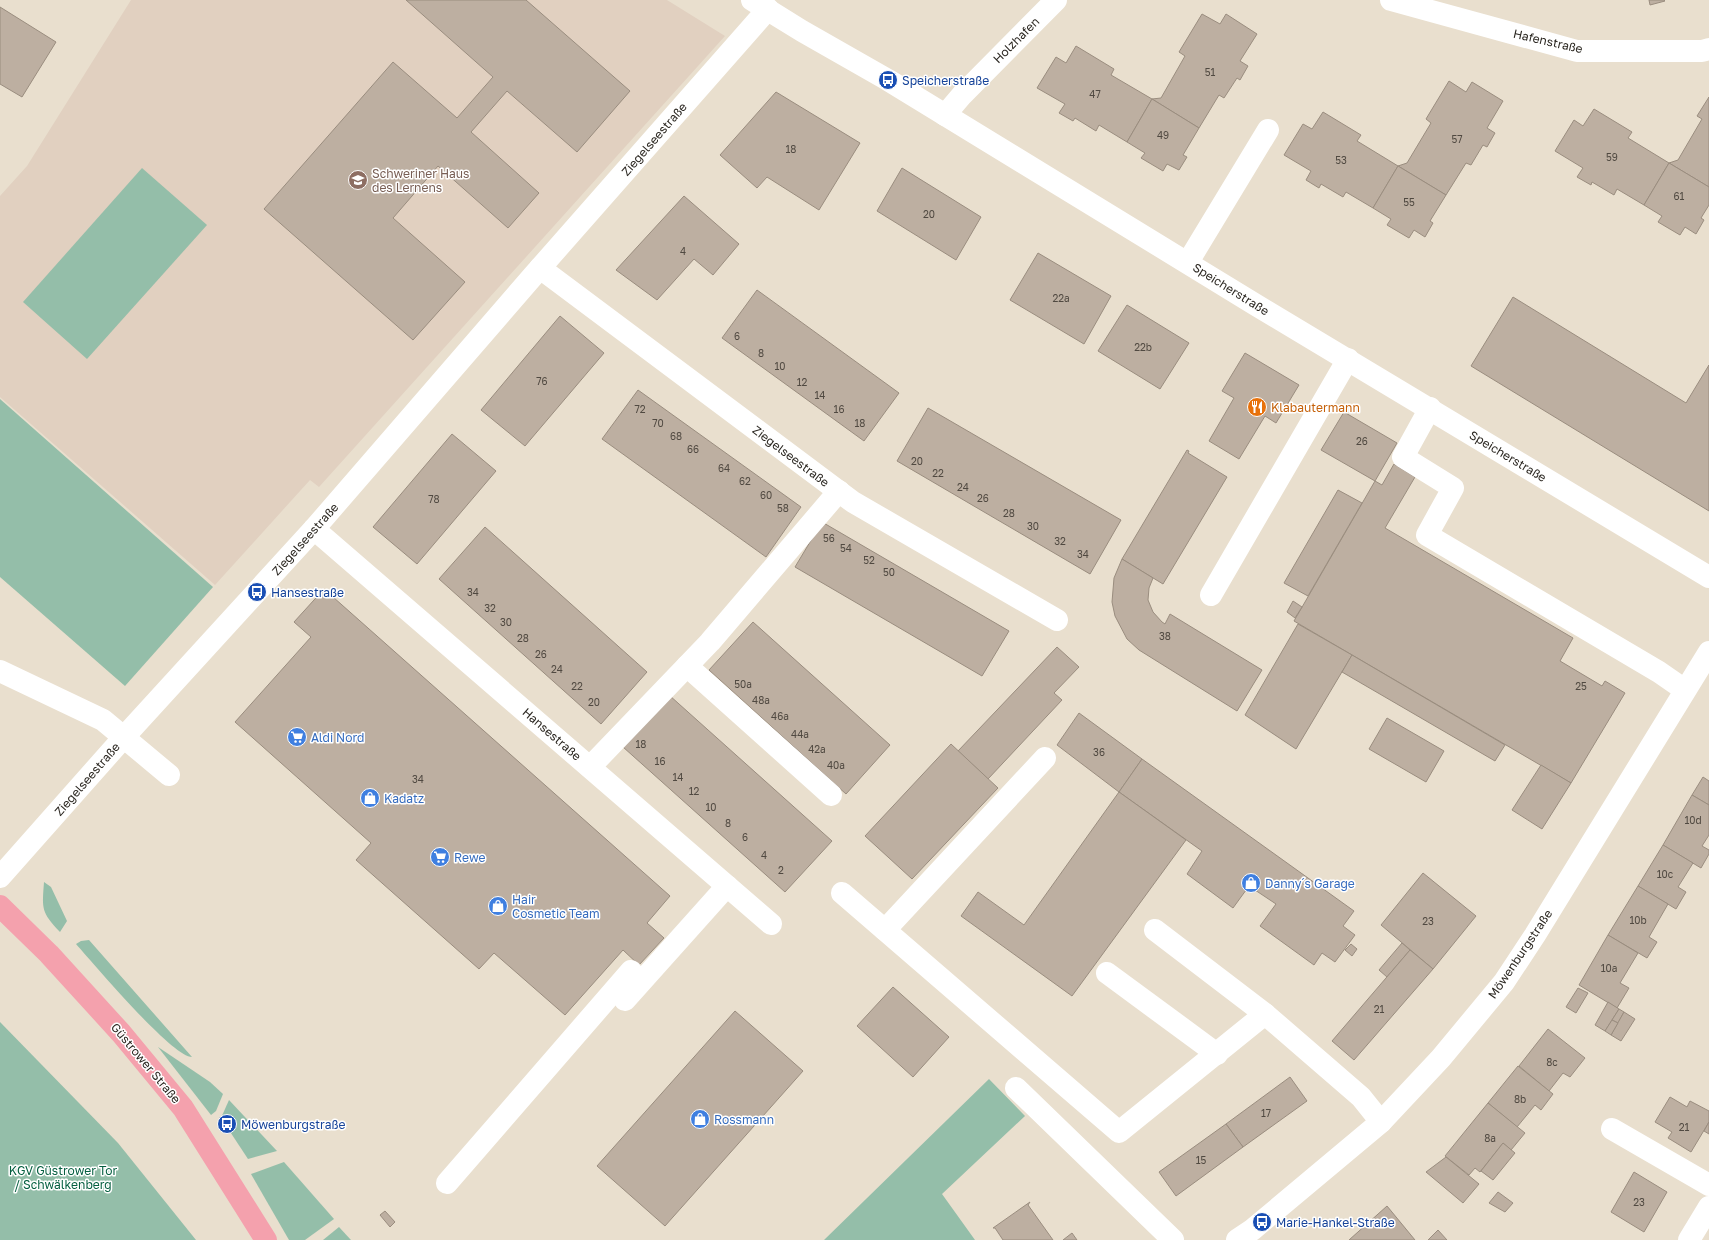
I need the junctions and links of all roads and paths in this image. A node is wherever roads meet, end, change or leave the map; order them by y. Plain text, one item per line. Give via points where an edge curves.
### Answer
1 (1056, 0) edge
2 (1391, 0) edge
3 (760, 5) edge
4 (1709, 49) edge
5 (945, 115) junction
6 (1268, 130) dead end
7 (1188, 262) junction
8 (540, 268) junction
9 (1348, 359) junction
10 (1430, 408) junction
11 (839, 491) junction
12 (314, 529) junction
13 (1709, 577) edge
14 (1211, 595) dead end
15 (1057, 620) dead end
16 (1709, 652) edge
17 (687, 666) junction
18 (0, 671) edge
19 (1685, 690) junction
20 (124, 737) junction
21 (1045, 758) dead end
22 (590, 767) junction
23 (169, 775) dead end
24 (831, 795) dead end
25 (0, 877) edge
26 (727, 886) junction
27 (842, 893) dead end
28 (0, 906) edge
29 (772, 924) dead end
30 (885, 930) junction
31 (1155, 930) dead end
32 (631, 971) dead end
33 (1106, 973) dead end
34 (1265, 1014) junction
35 (1217, 1054) junction
36 (549, 1066) junction
37 (1016, 1088) dead end
38 (1381, 1122) junction
39 (1612, 1129) dead end
40 (446, 1183) dead end
41 (1709, 1185) edge
42 (1709, 1207) edge
43 (266, 1240) edge
44 (1173, 1240) edge
45 (1237, 1240) edge
46 (1689, 1240) edge

1 - 5 street, Holzhafen
2 - 4 street, Hafenstraße via 1577,50
3 - 5 street, Speicherstraße
3 - 8 street, Ziegelseestraße
5 - 7 street, Speicherstraße
6 - 7 street
7 - 9 street, Speicherstraße
8 - 11 street, Ziegelseestraße
8 - 12 street, Ziegelseestraße
9 - 10 street, Speicherstraße
9 - 14 street
10 - 13 street, Speicherstraße
10 - 19 street via 1403,457 1453,488 1427,534
11 - 15 street, Ziegelseestraße via 853,502
11 - 17 street
12 - 20 street, Ziegelseestraße
12 - 22 street, Hansestraße
16 - 19 street, Möwenburgstraße
17 - 22 street
17 - 24 street
18 - 20 street via 103,720
19 - 38 street, Möwenburgstraße via 1504,982 1442,1058
20 - 23 street
20 - 25 street, Ziegelseestraße
21 - 30 street
22 - 26 street, Hansestraße
26 - 29 street, Hansestraße
26 - 36 street via 558,1074
27 - 30 street
28 - 43 main road, Güstrower Straße via 49,954 121,1033 183,1108
30 - 35 street via 1120,1132
31 - 34 street
32 - 36 street
33 - 35 street
34 - 35 street
34 - 38 street via 1361,1097
36 - 40 street
37 - 44 street
38 - 45 street, Möwenburgstraße
39 - 41 street
42 - 46 street

